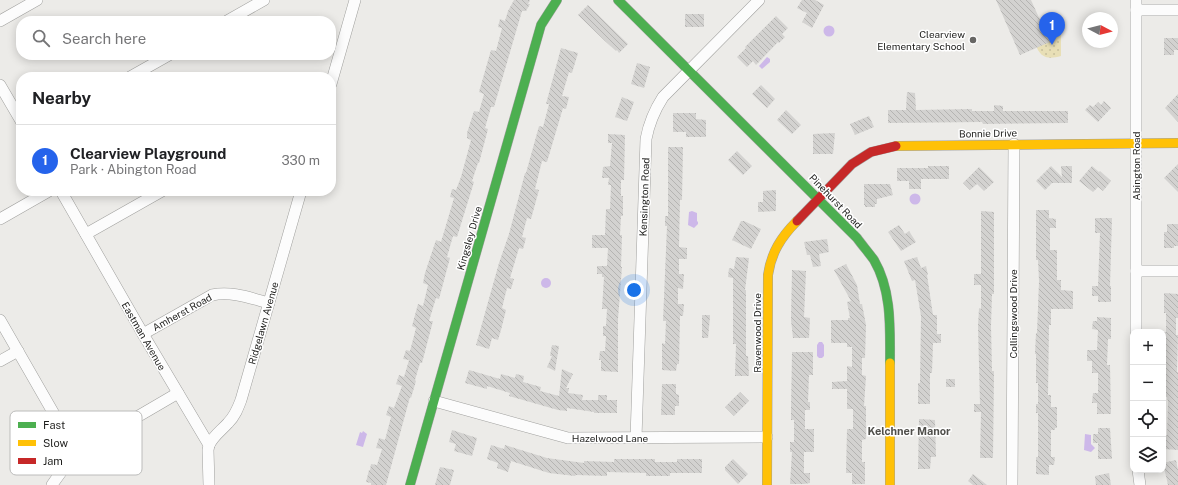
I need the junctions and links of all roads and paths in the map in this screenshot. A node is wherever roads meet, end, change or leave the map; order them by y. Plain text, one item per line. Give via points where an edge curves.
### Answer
1 (37, 0) edge
2 (264, 0) edge
3 (355, 0) edge
4 (557, 0) edge
5 (618, 0) edge
6 (759, 0) edge
7 (1136, 5) edge
8 (1178, 10) edge
9 (236, 16) edge
10 (0, 21) edge
11 (159, 60) edge
12 (690, 70) junction
13 (139, 72) edge
14 (334, 72) edge
15 (0, 85) edge
16 (16, 112) edge
17 (1136, 143) junction
18 (1178, 143) edge
19 (1014, 144) junction
20 (40, 196) edge
21 (64, 196) edge
22 (153, 196) edge
23 (299, 196) edge
24 (819, 199) junction
25 (0, 219) edge
26 (86, 234) junction
27 (1136, 271) junction
28 (1178, 271) edge
29 (268, 303) junction
30 (0, 320) edge
31 (1136, 329) edge
32 (143, 334) junction
33 (18, 351) junction
34 (0, 361) edge
35 (178, 393) junction
36 (434, 400) junction
37 (52, 411) edge
38 (142, 413) edge
39 (767, 437) junction
40 (636, 438) junction
41 (209, 445) junction
42 (1138, 473) edge
43 (59, 475) edge
44 (52, 485) edge
45 (209, 485) edge
46 (410, 485) edge
47 (767, 485) edge
48 (890, 485) edge
49 (1012, 485) edge
50 (1140, 485) edge

1 - 10 street
2 - 9 street
3 - 14 street
4 - 36 street, Kingsley Drive via 541,25
5 - 12 street, Pinehurst Road
6 - 12 street, Kensington Road
7 - 8 street
7 - 17 street, Abington Road
11 - 13 street
12 - 24 street, Pinehurst Road
12 - 40 street, Kensington Road via 663,97 654,111 646,138
15 - 16 street
17 - 18 street, Bonnie Drive
17 - 19 street, Bonnie Drive
17 - 27 street, Abington Road
19 - 24 street, Bonnie Drive via 900,146 881,149 852,164
19 - 49 street, Collingswood Drive
20 - 25 street
21 - 26 street, Eastman Avenue
22 - 26 street
23 - 29 street, Ridgelawn Avenue
24 - 39 street, Ravenwood Drive via 784,234 770,262
24 - 48 street, Pinehurst Road via 868,252 879,271 886,292 891,324
26 - 32 street, Eastman Avenue
27 - 28 street
27 - 31 street, Abington Road
29 - 32 street, Amherst Road via 232,293 212,295
29 - 41 street, Ridgelawn Avenue via 238,408
30 - 33 street
32 - 35 street, Eastman Avenue
33 - 34 street
33 - 37 street
35 - 38 street
35 - 41 street, Eastman Avenue
36 - 40 street, Hazelwood Lane via 558,436 587,439
36 - 46 street, Kingsley Drive
39 - 40 street, Hazelwood Lane
39 - 47 street, Ravenwood Drive
41 - 45 street
42 - 50 street
43 - 44 street

